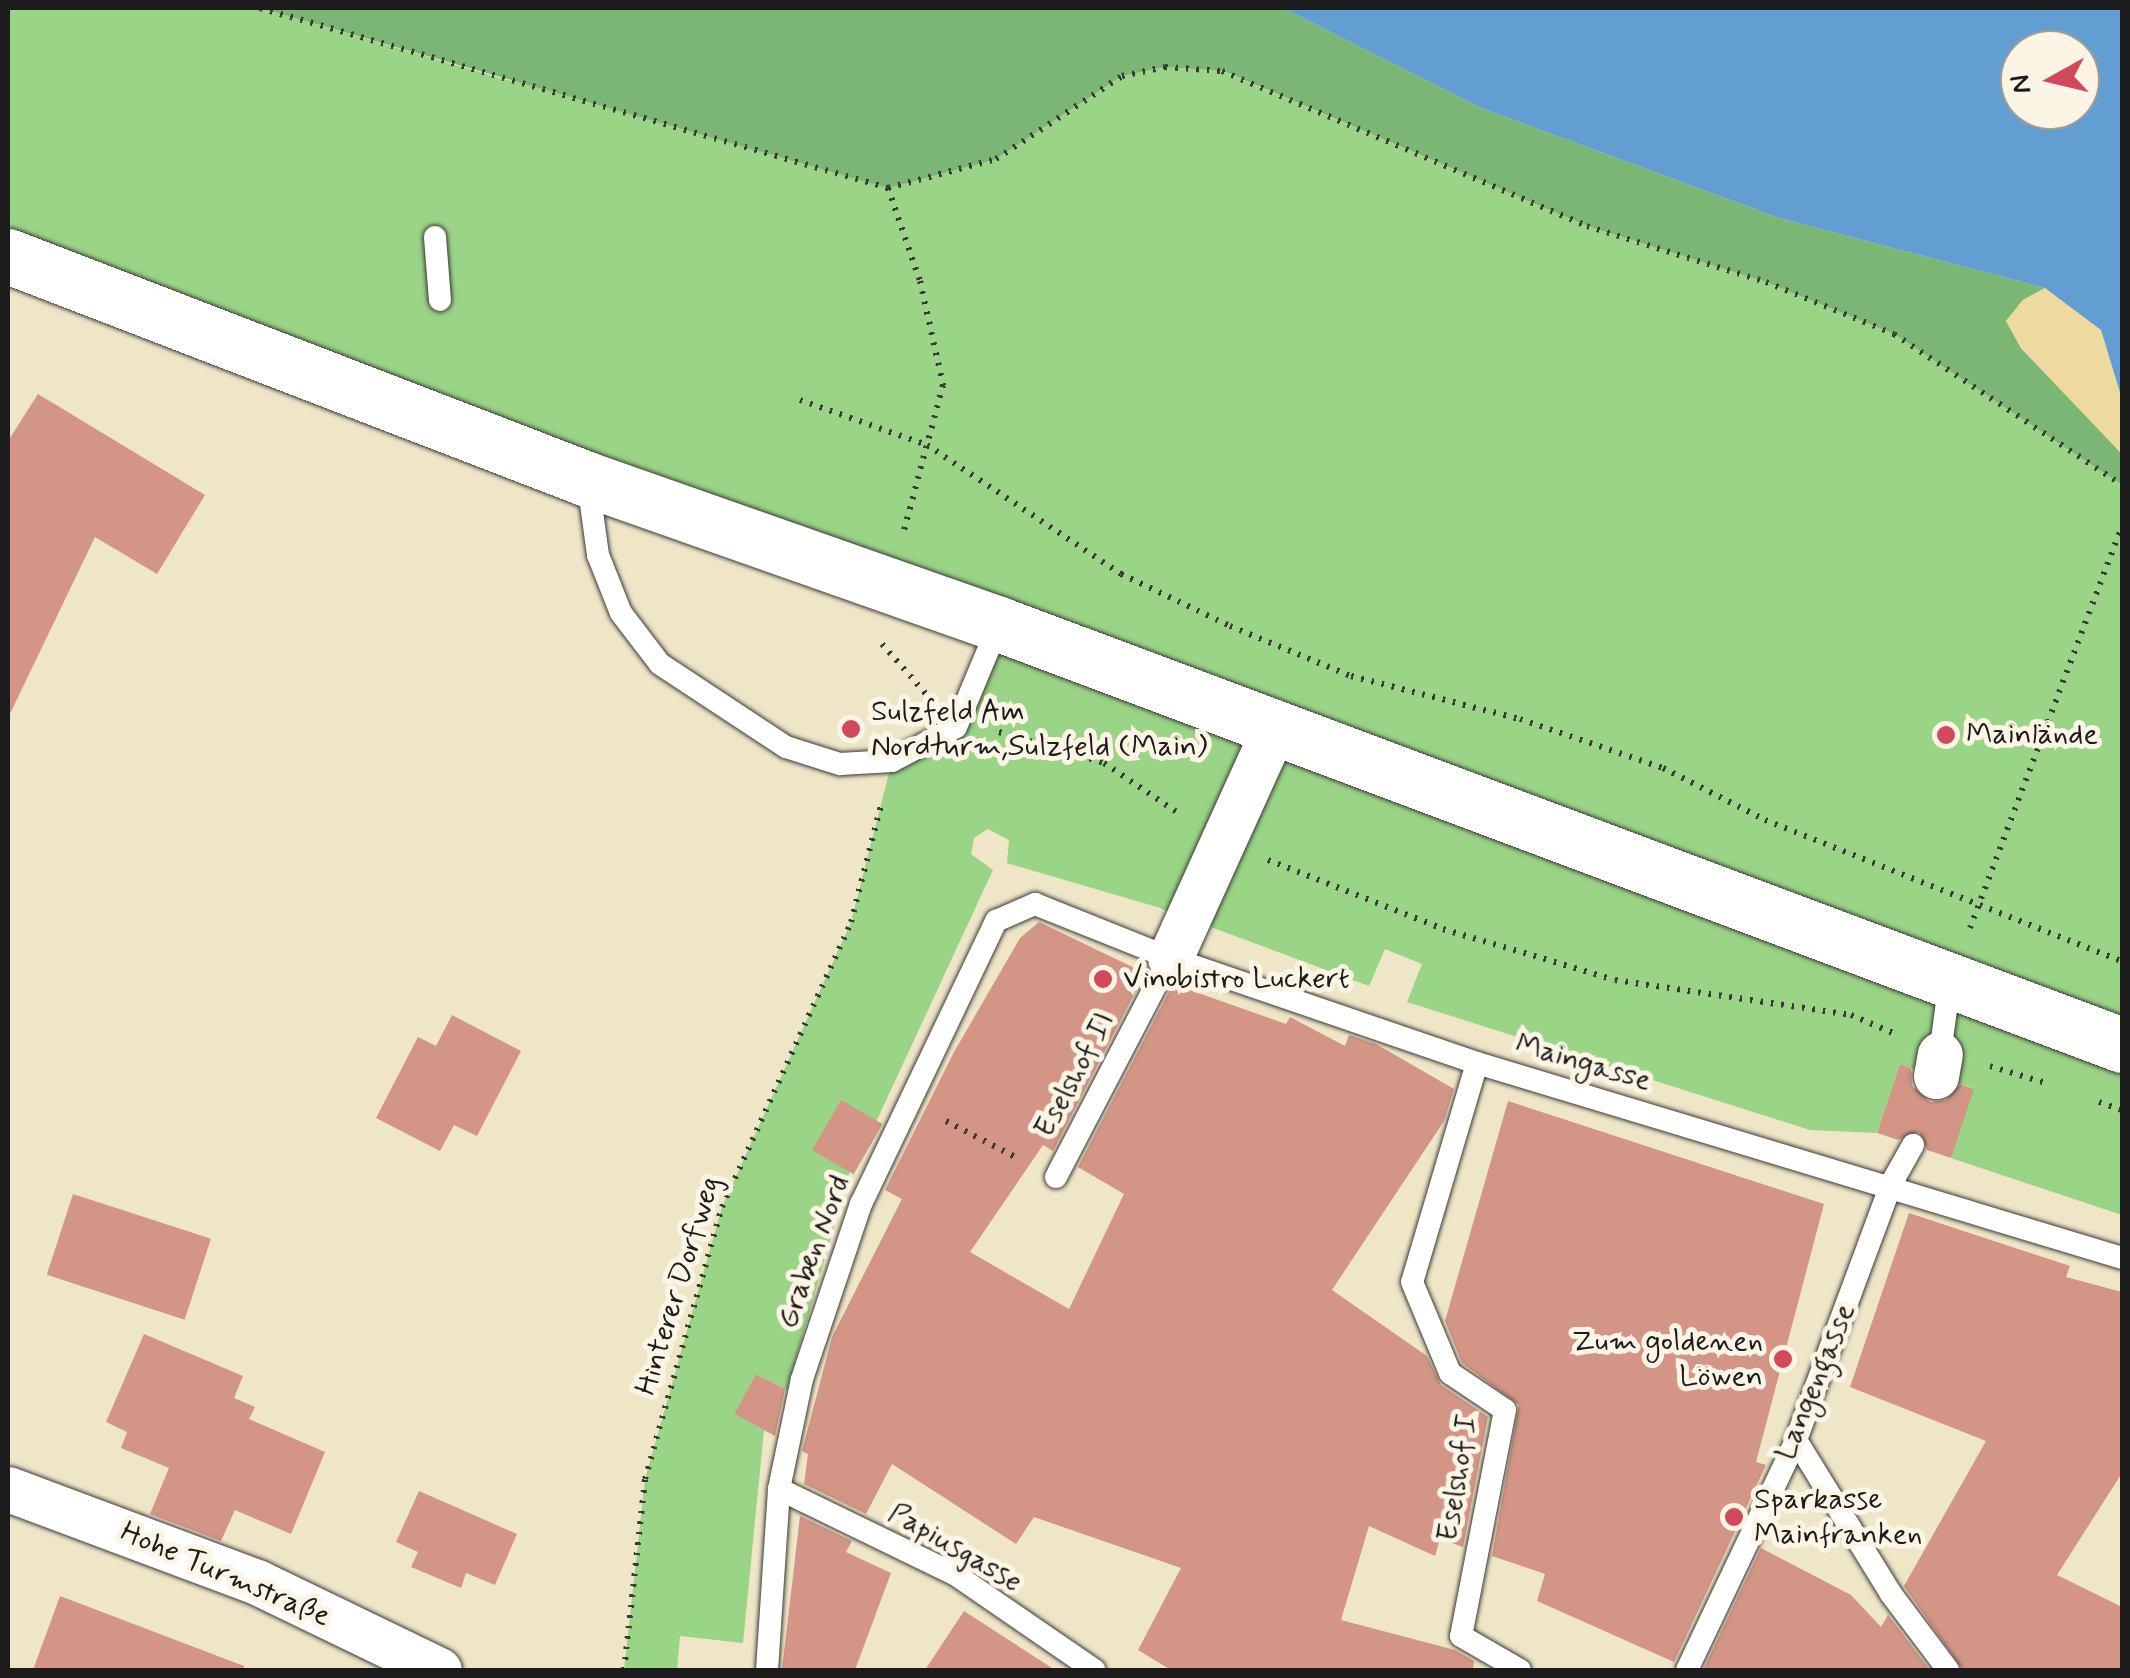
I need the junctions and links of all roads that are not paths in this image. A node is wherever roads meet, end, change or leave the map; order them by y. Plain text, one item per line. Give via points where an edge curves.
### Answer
1 (435, 237) dead end
2 (8, 256) edge
3 (440, 300) dead end
4 (587, 479) junction
5 (999, 624) junction
6 (1275, 727) junction
7 (1035, 904) joint
8 (1170, 958) junction
9 (1950, 980) junction
10 (2122, 1045) edge
11 (1477, 1063) junction
12 (1938, 1065) road end
13 (1913, 1146) dead end
14 (1056, 1178) road end
15 (1890, 1184) junction
16 (2122, 1258) edge
17 (1796, 1440) junction
18 (8, 1488) edge
19 (780, 1489) junction
20 (439, 1670) edge
21 (767, 1670) edge
22 (1094, 1670) edge
23 (1520, 1670) edge
24 (1688, 1670) edge
25 (1948, 1670) edge

1 - 3 lane
2 - 4 main road
4 - 5 main road via 879,608
4 - 5 lane via 598,555 620,613 660,664 786,748 840,764 892,762 956,727
5 - 6 main road
6 - 8 street
6 - 9 main road
7 - 8 lane, Maingasse
7 - 19 lane, Graben Nord via 996,920 861,1204 802,1380
8 - 11 lane, Maingasse
8 - 14 lane, Eselshof II
9 - 10 main road
9 - 12 lane
11 - 15 lane, Maingasse
11 - 23 lane, Eselshof I via 1412,1282 1450,1373 1504,1410 1461,1636
13 - 15 lane, Langengasse
15 - 16 lane, Maingasse
15 - 17 lane, Langengasse
17 - 24 lane, Langengasse
17 - 25 lane via 1891,1594
18 - 20 street, Hohe Turmstraße via 257,1582
19 - 21 lane, Graben Nord
19 - 22 lane, Papiusgasse via 956,1575

